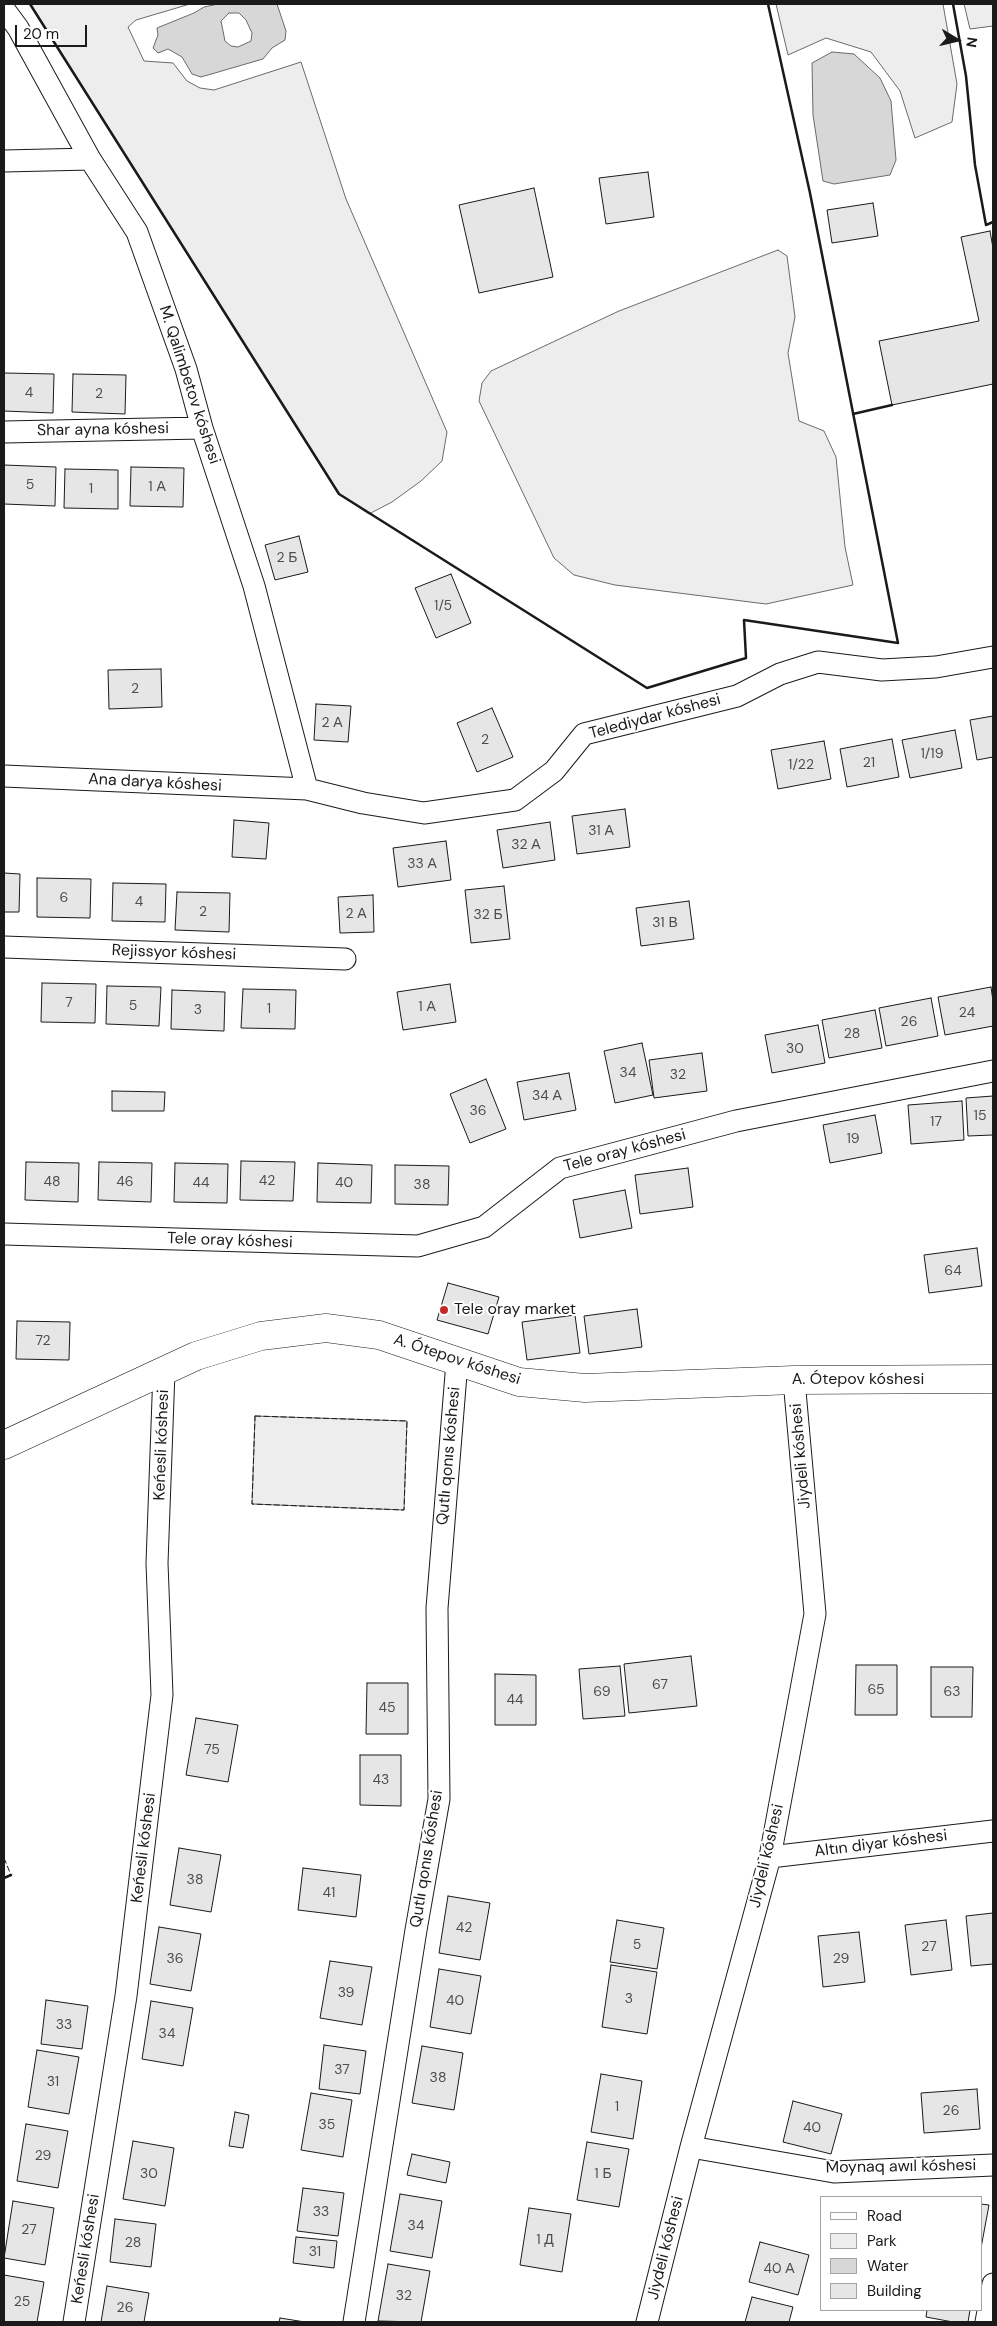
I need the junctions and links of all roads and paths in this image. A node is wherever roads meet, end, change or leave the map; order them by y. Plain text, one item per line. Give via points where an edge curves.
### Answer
1 (4, 10) edge
2 (90, 159) junction
3 (4, 160) edge
4 (202, 428) junction
5 (4, 432) edge
6 (993, 657) edge
7 (4, 776) edge
8 (307, 790) junction
9 (4, 947) edge
10 (345, 959) dead end
11 (993, 1071) edge
12 (4, 1234) edge
13 (457, 1362) junction
14 (164, 1371) junction
15 (993, 1379) edge
16 (794, 1380) junction
17 (4, 1445) edge
18 (993, 1831) edge
19 (770, 1857) junction
20 (692, 2147) junction
21 (993, 2165) edge
22 (993, 2284) edge
23 (74, 2322) edge
24 (354, 2322) edge
25 (647, 2322) edge
26 (986, 2322) edge

1 - 2 street, M. Qalimbetov kóshesi via 18,28
2 - 3 street
2 - 4 street, M. Qalimbetov kóshesi via 137,232 186,369
4 - 5 street, Shar ayna kóshesi
4 - 8 street, M. Qalimbetov kóshesi via 254,586
6 - 8 street, Telediydar kóshesi via 936,667 882,670 818,662 780,674 737,696 584,734 554,771 515,800 424,812
7 - 8 street, Ana darya kóshesi
9 - 10 street, Rejissyor kóshesi
11 - 12 street, Tele oray kóshesi via 736,1121 560,1168 484,1227 418,1246
13 - 14 street, A. Ótepov kóshesi via 380,1335 326,1328 260,1336 196,1356
13 - 16 street, A. Ótepov kóshesi via 519,1382 585,1388
13 - 24 street, Qutlı qonıs kóshesi via 437,1608 439,1798
14 - 17 street, A. Ótepov kóshesi
14 - 23 street, Keńesli kóshesi via 157,1563 162,1695 126,1996
15 - 16 street, A. Ótepov kóshesi
16 - 19 street, Jiydeli kóshesi via 815,1614
18 - 19 street, Altın diyar kóshesi
19 - 20 street, Jiydeli kóshesi
20 - 21 street, Moynaq awıl kóshesi via 834,2172
20 - 25 street, Jiydeli kóshesi
22 - 26 street

